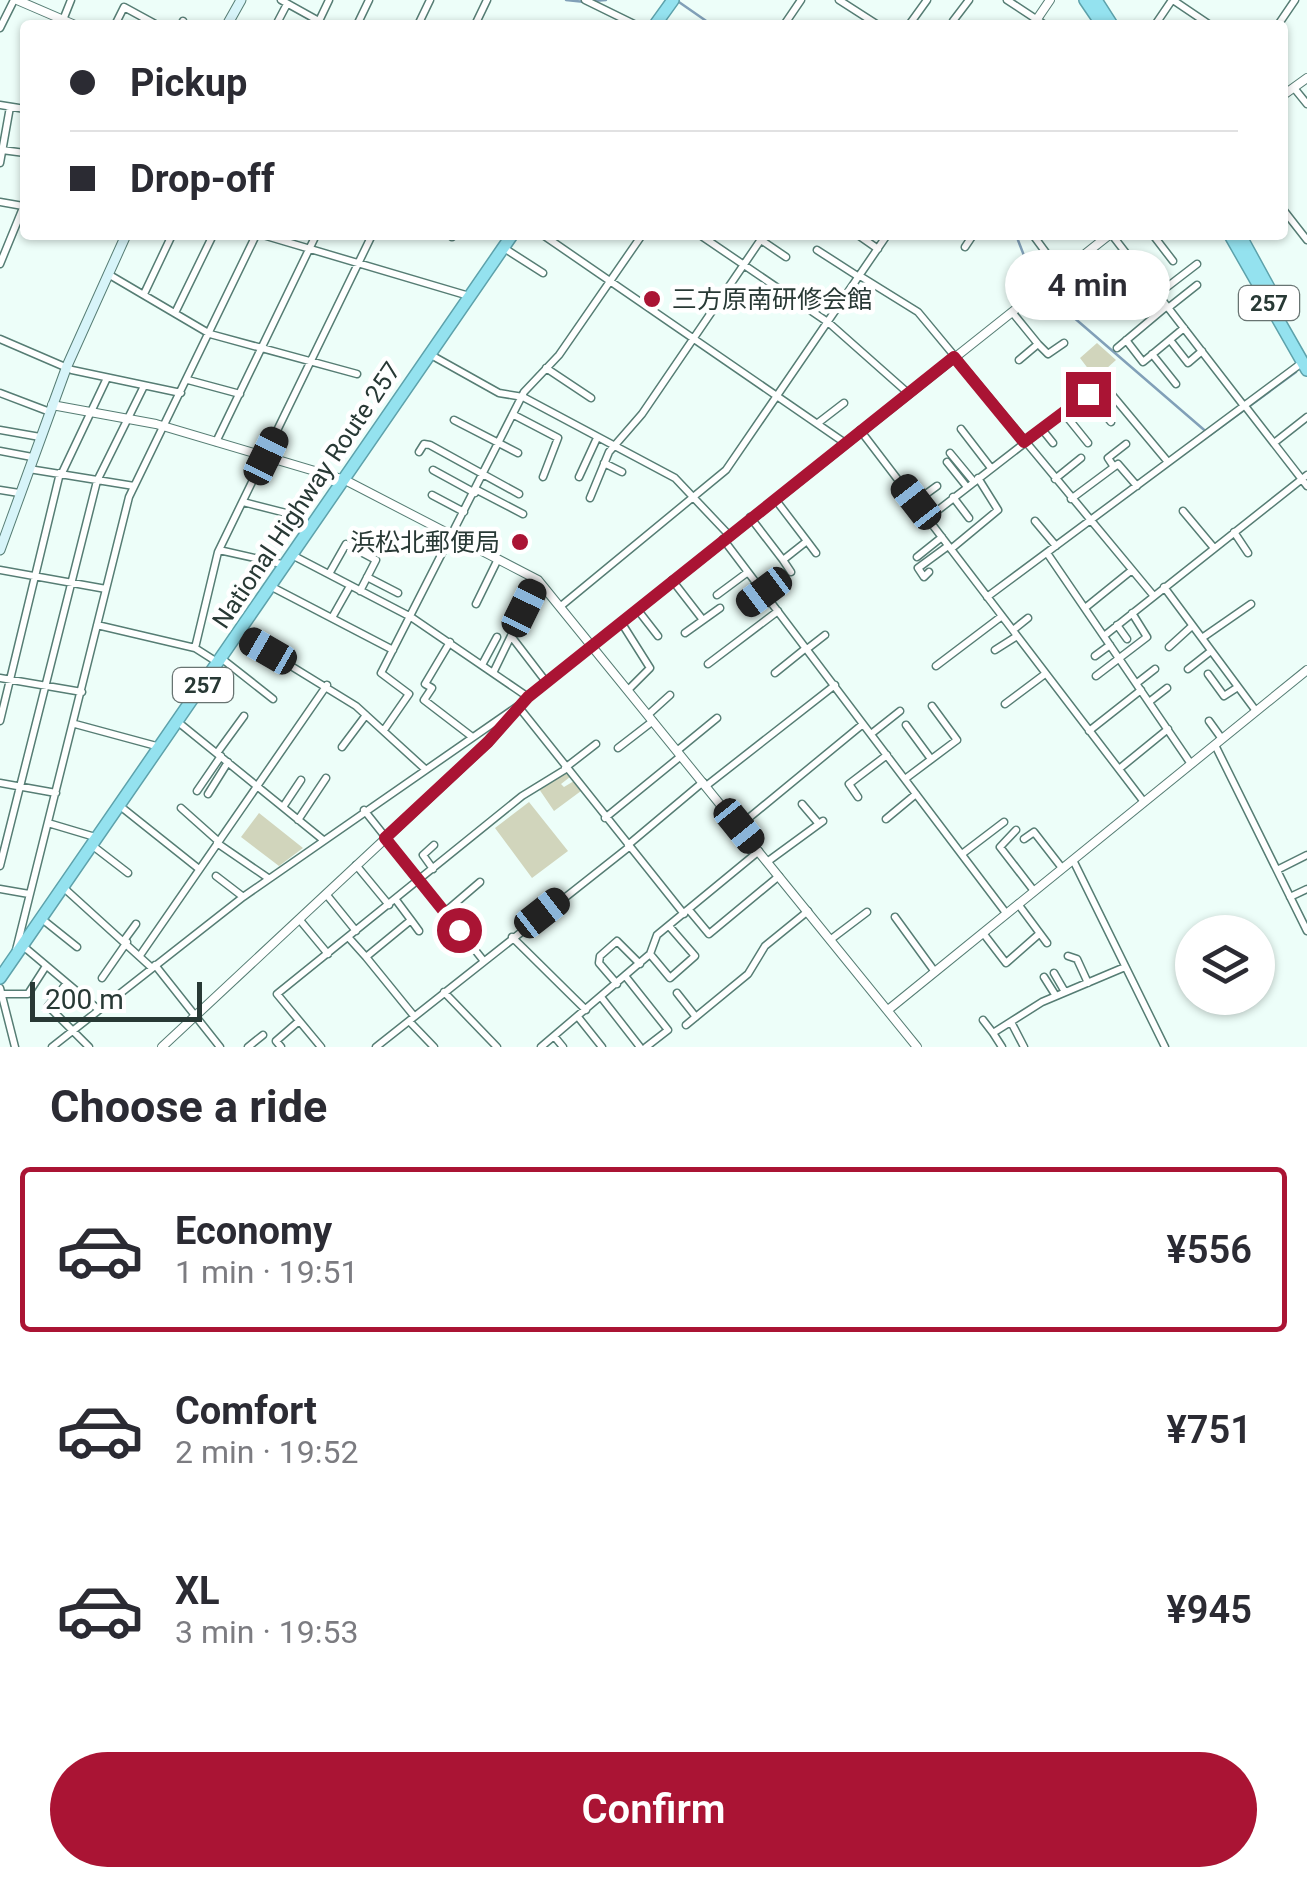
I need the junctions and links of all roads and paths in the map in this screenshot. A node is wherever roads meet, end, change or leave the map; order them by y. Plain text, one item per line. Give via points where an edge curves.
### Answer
1 (16, 0) edge
2 (584, 0) edge
3 (839, 0) edge
4 (863, 0) edge
5 (1007, 0) edge
6 (1172, 0) edge
7 (28, 2) edge
8 (285, 2) edge
9 (147, 4) dead end
10 (855, 10) junction
11 (142, 16) junction
12 (63, 20) edge
13 (118, 20) edge
14 (149, 20) edge
15 (317, 20) edge
16 (626, 20) edge
17 (870, 20) edge
18 (1034, 20) edge
19 (1202, 20) edge
20 (0, 28) edge
21 (0, 105) edge
22 (10, 107) junction
23 (20, 108) edge
24 (2, 150) junction
25 (20, 152) edge
26 (0, 163) edge
27 (20, 214) edge
28 (1288, 215) edge
29 (1307, 219) edge
30 (1297, 226) junction
31 (124, 240) edge
32 (170, 240) edge
33 (211, 240) edge
34 (257, 240) edge
35 (277, 240) edge
36 (314, 240) edge
37 (370, 240) edge
38 (509, 240) edge
39 (550, 240) edge
40 (638, 240) edge
41 (707, 240) edge
42 (761, 240) edge
43 (766, 240) edge
44 (866, 240) edge
45 (884, 240) edge
46 (970, 240) edge
47 (1037, 240) edge
48 (1104, 240) edge
49 (1114, 240) edge
50 (1157, 240) edge
51 (1233, 240) edge
52 (1243, 240) edge
53 (1307, 240) edge
54 (965, 247) dead end
55 (504, 248) junction
56 (878, 248) junction
57 (310, 249) junction
58 (817, 250) dead end
59 (786, 257) dead end
60 (1172, 260) dead end
61 (360, 262) junction
62 (0, 264) edge
63 (1197, 264) dead end
64 (744, 266) junction
65 (543, 272) dead end
66 (1062, 273) junction
67 (108, 274) junction
68 (860, 276) junction
69 (609, 282) junction
70 (1197, 285) dead end
71 (144, 294) junction
72 (1158, 294) junction
73 (468, 296) junction
74 (1168, 307) junction
75 (1012, 312) junction
76 (175, 313) junction
77 (829, 323) junction
78 (1184, 328) junction
79 (210, 334) junction
80 (0, 338) edge
81 (693, 339) junction
82 (1126, 340) junction
83 (1170, 340) junction
84 (1064, 343) dead end
85 (1038, 344) junction
86 (262, 347) junction
87 (1117, 348) dead end
88 (1202, 351) junction
89 (430, 354) junction
90 (1152, 354) junction
91 (954, 357) junction
92 (1019, 360) dead end
93 (313, 361) junction
94 (1306, 363) edge
95 (67, 366) junction
96 (546, 368) junction
97 (356, 374) dead end
98 (107, 378) junction
99 (188, 380) junction
100 (1176, 384) dead end
101 (144, 386) junction
102 (181, 392) junction
103 (0, 394) edge
104 (240, 394) junction
105 (908, 394) junction
106 (1088, 394) junction
107 (523, 396) junction
108 (777, 396) junction
109 (591, 398) dead end
110 (844, 404) dead end
111 (1246, 408) junction
112 (51, 409) junction
113 (94, 410) junction
114 (1063, 412) junction
115 (514, 414) junction
116 (1307, 417) edge
117 (129, 418) junction
118 (454, 420) dead end
119 (1112, 422) dead end
120 (818, 423) junction
121 (166, 427) junction
122 (1041, 428) junction
123 (961, 429) dead end
124 (0, 430) edge
125 (860, 430) junction
126 (40, 437) junction
127 (597, 438) junction
128 (216, 442) junction
129 (845, 442) junction
130 (1024, 442) junction
131 (1053, 443) dead end
132 (1088, 443) dead end
133 (1274, 443) junction
134 (501, 444) junction
135 (1126, 444) dead end
136 (614, 447) junction
137 (0, 451) edge
138 (419, 452) dead end
139 (518, 453) dead end
140 (266, 456) junction
141 (32, 457) junction
142 (948, 457) dead end
143 (1081, 458) dead end
144 (604, 462) junction
145 (1168, 462) junction
146 (1114, 467) junction
147 (28, 468) junction
148 (992, 468) junction
149 (433, 470) dead end
150 (622, 472) dead end
151 (61, 473) junction
152 (485, 474) junction
153 (543, 476) dead end
154 (579, 476) dead end
155 (97, 480) junction
156 (345, 480) junction
157 (1055, 480) junction
158 (1305, 480) edge
159 (973, 482) junction
160 (134, 486) junction
161 (937, 486) dead end
162 (1137, 486) junction
163 (0, 490) edge
164 (476, 492) junction
165 (18, 493) junction
166 (518, 494) dead end
167 (432, 495) dead end
168 (694, 497) junction
169 (590, 498) dead end
170 (774, 498) junction
171 (953, 498) junction
172 (1072, 499) junction
173 (242, 502) junction
174 (916, 502) junction
175 (1183, 511) dead end
176 (464, 512) junction
177 (290, 514) dead end
178 (523, 514) dead end
179 (750, 516) junction
180 (928, 518) junction
181 (970, 518) dead end
182 (1035, 521) dead end
183 (1091, 521) junction
184 (3, 528) edge
185 (1234, 532) junction
186 (452, 535) junction
187 (725, 536) junction
188 (942, 537) junction
189 (807, 542) junction
190 (1056, 546) junction
191 (950, 547) junction
192 (1214, 548) junction
193 (0, 550) edge
194 (219, 550) junction
195 (816, 553) dead end
196 (1047, 553) junction
197 (1248, 553) dead end
198 (917, 557) dead end
199 (498, 559) junction
200 (289, 560) junction
201 (782, 560) junction
202 (0, 570) edge
203 (1132, 570) junction
204 (748, 572) junction
205 (792, 572) dead end
206 (930, 572) dead end
207 (329, 574) junction
208 (35, 576) junction
209 (368, 577) junction
210 (671, 579) junction
211 (538, 580) junction
212 (71, 582) junction
213 (270, 586) junction
214 (350, 586) junction
215 (1164, 587) junction
216 (106, 589) junction
217 (360, 591) junction
218 (764, 592) junction
219 (398, 593) dead end
220 (717, 595) dead end
221 (1153, 595) junction
222 (987, 597) junction
223 (476, 604) dead end
224 (1251, 604) dead end
225 (746, 605) dead end
226 (562, 606) junction
227 (636, 608) junction
228 (720, 608) dead end
229 (1084, 608) junction
230 (778, 611) junction
231 (1132, 612) junction
232 (333, 616) junction
233 (1002, 616) junction
234 (411, 617) junction
235 (1028, 618) dead end
236 (703, 620) junction
237 (621, 621) junction
238 (97, 625) junction
239 (1117, 625) junction
240 (1192, 626) junction
241 (686, 633) dead end
242 (1015, 633) junction
243 (238, 634) junction
244 (825, 635) dead end
245 (511, 636) junction
246 (658, 636) dead end
247 (1104, 636) junction
248 (496, 637) dead end
249 (1202, 638) junction
250 (1127, 639) dead end
251 (450, 642) junction
252 (592, 645) junction
253 (1110, 645) junction
254 (1169, 647) dead end
255 (195, 648) junction
256 (806, 648) junction
257 (393, 650) junction
258 (995, 650) dead end
259 (1211, 651) junction
260 (1096, 656) dead end
261 (1120, 658) junction
262 (220, 660) junction
263 (483, 663) junction
264 (708, 664) dead end
265 (936, 666) dead end
266 (1155, 669) dead end
267 (1188, 670) dead end
268 (1307, 670) edge
269 (494, 671) junction
270 (775, 672) dead end
271 (1046, 674) junction
272 (1208, 674) dead end
273 (1096, 676) dead end
274 (0, 678) edge
275 (10, 680) junction
276 (547, 682) junction
277 (327, 685) junction
278 (46, 686) junction
279 (834, 686) junction
280 (1139, 687) junction
281 (1238, 687) junction
282 (1168, 688) dead end
283 (628, 689) junction
284 (82, 692) junction
285 (670, 695) dead end
286 (528, 697) junction
287 (273, 698) dead end
288 (1149, 702) junction
289 (1005, 704) dead end
290 (518, 706) junction
291 (932, 706) dead end
292 (900, 711) dead end
293 (1256, 711) junction
294 (366, 715) junction
295 (244, 716) dead end
296 (651, 717) junction
297 (717, 718) dead end
298 (0, 721) edge
299 (178, 722) junction
300 (1209, 722) dead end
301 (75, 724) junction
302 (864, 724) junction
303 (906, 725) dead end
304 (1168, 729) junction
305 (384, 730) junction
306 (1089, 731) junction
307 (871, 734) junction
308 (471, 736) junction
309 (1218, 742) junction
310 (596, 744) dead end
311 (160, 747) junction
312 (342, 747) dead end
313 (618, 748) dead end
314 (680, 753) junction
315 (887, 755) junction
316 (222, 757) junction
317 (932, 760) junction
318 (1191, 764) junction
319 (425, 768) junction
320 (565, 768) junction
321 (1119, 769) junction
322 (326, 778) dead end
323 (905, 779) junction
324 (301, 780) dead end
325 (0, 783) edge
326 (705, 784) junction
327 (20, 786) junction
328 (257, 786) junction
329 (197, 792) dead end
330 (56, 793) junction
331 (208, 794) dead end
332 (916, 794) junction
333 (858, 797) dead end
334 (1144, 802) junction
335 (802, 804) dead end
336 (120, 806) junction
337 (283, 807) junction
338 (181, 808) dead end
339 (364, 810) junction
340 (606, 818) junction
341 (298, 820) junction
342 (886, 820) dead end
343 (1004, 822) dead end
344 (48, 823) junction
345 (739, 826) junction
346 (1016, 830) dead end
347 (385, 838) junction
348 (322, 839) junction
349 (1024, 839) dead end
350 (95, 841) junction
351 (218, 842) junction
352 (434, 845) dead end
353 (628, 846) junction
354 (759, 851) junction
355 (962, 854) junction
356 (1307, 855) edge
357 (1073, 860) junction
358 (768, 862) junction
359 (356, 865) junction
360 (0, 866) edge
361 (199, 868) junction
362 (1062, 868) junction
363 (433, 869) junction
364 (1277, 870) junction
365 (128, 872) dead end
366 (216, 876) dead end
367 (779, 876) junction
368 (268, 878) junction
369 (419, 880) junction
370 (480, 882) dead end
371 (63, 888) junction
372 (1307, 889) edge
373 (0, 890) edge
374 (1034, 892) junction
375 (326, 893) junction
376 (29, 894) junction
377 (243, 896) junction
378 (1290, 897) junction
379 (392, 903) junction
380 (1018, 904) junction
381 (808, 911) junction
382 (445, 912) junction
383 (686, 912) junction
384 (867, 912) dead end
385 (1006, 913) junction
386 (895, 917) dead end
387 (299, 918) junction
388 (42, 919) junction
389 (411, 920) junction
390 (136, 924) dead end
391 (669, 926) junction
392 (419, 931) dead end
393 (1307, 931) edge
394 (356, 932) junction
395 (983, 933) junction
396 (1040, 934) junction
397 (512, 937) junction
398 (349, 938) junction
399 (830, 940) junction
400 (126, 941) junction
401 (1046, 943) dead end
402 (77, 948) dead end
403 (20, 951) junction
404 (141, 954) junction
405 (328, 954) junction
406 (650, 954) junction
407 (1068, 956) dead end
408 (366, 957) junction
409 (483, 960) junction
410 (640, 964) junction
411 (46, 966) junction
412 (153, 966) junction
413 (1125, 967) junction
414 (934, 972) junction
415 (1054, 974) dead end
416 (626, 976) junction
417 (1044, 977) dead end
418 (0, 978) edge
419 (102, 978) dead end
420 (67, 983) junction
421 (1088, 983) junction
422 (617, 984) junction
423 (1, 991) edge
424 (444, 992) junction
425 (1066, 992) junction
426 (677, 993) dead end
427 (1056, 996) junction
428 (602, 997) junction
429 (98, 1010) junction
430 (586, 1010) junction
431 (888, 1010) junction
432 (195, 1016) junction
433 (578, 1017) junction
434 (696, 1017) junction
435 (411, 1018) junction
436 (984, 1020) dead end
437 (299, 1021) junction
438 (1011, 1022) junction
439 (686, 1025) dead end
440 (74, 1029) junction
441 (993, 1033) junction
442 (264, 1035) dead end
443 (554, 1036) junction
444 (218, 1046) edge
445 (317, 1046) edge
446 (15, 1047) edge
447 (52, 1047) edge
448 (88, 1047) edge
449 (162, 1047) edge
450 (248, 1047) edge
451 (280, 1047) edge
452 (376, 1047) edge
453 (434, 1047) edge
454 (497, 1047) edge
455 (540, 1047) edge
456 (562, 1047) edge
457 (602, 1047) edge
458 (644, 1047) edge
459 (917, 1047) edge
460 (1002, 1047) edge
461 (1024, 1047) edge
462 (1165, 1047) edge

1 - 7 street
1 - 20 street
2 - 16 street
3 - 10 street
4 - 10 street
5 - 18 street
6 - 19 street
7 - 12 street
8 - 15 street
9 - 11 street
10 - 17 street
11 - 13 street via 124,7
11 - 14 street
21 - 22 street
22 - 23 street
22 - 24 street
24 - 25 street
24 - 26 street
27 - 62 street
28 - 30 street
29 - 30 street
30 - 53 street
31 - 67 main road
32 - 71 street
33 - 76 street
34 - 79 street
35 - 57 street
36 - 57 street
37 - 61 street
38 - 55 highway, National Highway Route 257 / 257
39 - 69 street
40 - 69 street
41 - 64 street
42 - 64 street
43 - 59 street
44 - 56 street
45 - 56 street
46 - 54 street
47 - 66 street
48 - 66 street
49 - 72 street
50 - 60 street
51 - 94 highway, 257
52 - 94 highway, 257
55 - 65 street
55 - 73 highway, National Highway Route 257 / 257
56 - 68 street
57 - 61 street
57 - 86 street
58 - 68 street
61 - 73 street
61 - 93 street
63 - 72 street
64 - 77 street
64 - 81 street
66 - 75 street
67 - 71 street
67 - 95 main road
68 - 77 street
68 - 91 street via 918,312
69 - 81 street
69 - 96 street
70 - 74 street
71 - 76 street
72 - 74 street
73 - 89 highway, National Highway Route 257 / 257
74 - 78 street
74 - 82 street
75 - 85 street
75 - 91 street
76 - 79 street
77 - 105 street
77 - 108 street
78 - 83 street
78 - 88 street
79 - 86 street
79 - 99 street
80 - 95 street
81 - 108 street
81 - 136 street
82 - 87 street
82 - 90 street via 1142,362
83 - 88 street via 1188,363
83 - 90 street
84 - 85 street via 1048,354
85 - 92 street
86 - 93 street
86 - 104 street
88 - 111 street
89 - 107 street via 499,393
89 - 156 highway, National Highway Route 257 / 257
90 - 100 street
91 - 105 street
91 - 130 street
93 - 97 street
93 - 140 street
94 - 111 street
95 - 98 street
95 - 112 main road
96 - 107 street
96 - 109 street
98 - 101 street
98 - 113 street
99 - 102 street
99 - 104 street
101 - 102 street
101 - 117 street
102 - 121 street
103 - 112 street
104 - 128 street
105 - 125 street
106 - 114 street
106 - 119 street
106 - 145 street via 1102,383
107 - 115 street
107 - 127 street
108 - 120 street
108 - 168 street via 726,470
110 - 120 street
111 - 133 street
111 - 145 street
112 - 113 street
112 - 126 main road
113 - 117 street
113 - 151 street
114 - 122 street
114 - 132 street
115 - 134 street
115 - 153 street via 558,438
116 - 133 street
117 - 121 street
117 - 155 street
118 - 134 street
120 - 129 street
121 - 128 street
121 - 160 street
122 - 130 street
122 - 131 street
123 - 148 street
124 - 126 street
125 - 129 street
125 - 174 street
126 - 141 main road
127 - 136 street
127 - 154 street
128 - 140 street
129 - 170 street
130 - 148 street
130 - 157 street
133 - 158 street
134 - 139 street
134 - 152 street
135 - 146 street via 1108,458
136 - 144 street
136 - 168 street via 675,478
137 - 141 street
138 - 152 street via 430,445
140 - 156 street
140 - 173 street
141 - 147 main road
142 - 159 street
143 - 157 street
144 - 150 street
144 - 169 street
145 - 162 street
146 - 162 street
146 - 172 street
147 - 151 street
147 - 165 main road
148 - 159 street
149 - 164 street
151 - 155 street
151 - 208 street
152 - 164 street
152 - 166 street
155 - 160 street
155 - 212 street
156 - 186 street
156 - 200 highway, National Highway Route 257 / 257
157 - 172 street
158 - 185 street
159 - 171 street
159 - 191 street via 998,510
160 - 216 street
161 - 174 street
162 - 183 street
163 - 165 street
164 - 176 street
164 - 178 street
165 - 184 main road
167 - 176 street
168 - 187 street
168 - 226 street
170 - 179 street
170 - 189 street
171 - 180 street
171 - 181 street
172 - 183 street
173 - 177 street
173 - 194 street
174 - 180 street
175 - 192 street
176 - 186 street
179 - 187 street
179 - 201 street
180 - 188 street
182 - 190 street
183 - 190 street
183 - 203 street
184 - 193 main road
185 - 192 street
185 - 197 street
186 - 199 street
186 - 234 street
187 - 204 street
187 - 210 street
188 - 191 street
188 - 198 street
189 - 195 street
189 - 201 street
190 - 196 street
191 - 206 street via 918,568 924,576
191 - 222 street
192 - 215 street
194 - 200 street
194 - 255 street
196 - 222 street
196 - 229 street
199 - 211 street
199 - 223 street
200 - 207 street
200 - 213 highway, National Highway Route 257 / 257
201 - 205 street
202 - 208 street
203 - 221 street
203 - 229 street
204 - 218 street
204 - 220 street
207 - 209 street via 346,544 376,560
207 - 214 street
208 - 212 street
208 - 275 street
209 - 217 street
209 - 219 street
210 - 227 street
210 - 236 street
211 - 226 street
211 - 245 street
212 - 216 street
212 - 278 street
213 - 232 street
213 - 243 highway, National Highway Route 257 / 257
214 - 217 street
214 - 232 street
215 - 221 street
215 - 240 street
216 - 238 street
217 - 234 street
218 - 225 street
218 - 230 street
221 - 231 street
222 - 233 street
224 - 249 street
226 - 252 street
227 - 237 street
227 - 246 street
228 - 236 street
229 - 247 street
230 - 256 street
230 - 264 street
231 - 239 street
231 - 261 street via 1147,638
232 - 257 street
233 - 242 street
233 - 265 street
234 - 251 street
234 - 257 street
235 - 242 street
236 - 241 street
237 - 252 street
237 - 283 street via 650,668
238 - 255 street
238 - 284 street
239 - 247 street
239 - 250 street
240 - 249 street
240 - 254 street
242 - 258 street
242 - 271 street
243 - 262 highway, National Highway Route 257 / 257
243 - 277 street
244 - 256 street
245 - 269 street
245 - 276 street
247 - 253 street
248 - 263 street
249 - 259 street
251 - 263 street
251 - 308 street via 425,684 432,688 424,700
252 - 276 street
252 - 283 street
253 - 260 street
253 - 261 street
255 - 262 street
256 - 270 street
256 - 279 street
257 - 305 street via 382,673 409,694
259 - 267 street
259 - 281 street
261 - 273 street
261 - 280 street
262 - 287 street
262 - 299 highway, National Highway Route 257 / 257
263 - 269 street
266 - 280 street
268 - 293 street
269 - 286 street
271 - 289 street
271 - 306 street
272 - 281 street via 1224,696
274 - 275 street
275 - 278 street
275 - 298 street
276 - 286 street
277 - 294 street
277 - 328 street
278 - 284 street
278 - 327 street
279 - 302 street
279 - 326 street
280 - 288 street
280 - 306 street
281 - 293 street
282 - 288 street
283 - 296 street
284 - 301 street
285 - 296 street
286 - 290 street
288 - 304 street
290 - 308 street
290 - 320 street
290 - 347 street
291 - 317 street via 957,740
292 - 307 street
293 - 309 street
294 - 305 street
294 - 312 street
295 - 316 street
296 - 313 street
296 - 314 street
297 - 314 street
299 - 311 highway, National Highway Route 257 / 257
299 - 316 street
300 - 309 street
301 - 311 street
301 - 330 street
302 - 307 street
302 - 345 street
303 - 317 street
304 - 318 street
304 - 321 street
305 - 319 street
306 - 321 street
307 - 315 street
308 - 319 street
309 - 318 street
309 - 364 street
310 - 320 street
311 - 336 highway, National Highway Route 257 / 257
314 - 326 street
314 - 340 street
315 - 323 street
315 - 333 street via 849,784
316 - 328 street
316 - 329 street
316 - 331 street
317 - 323 street
318 - 334 street
319 - 339 street
320 - 340 street
320 - 363 street
321 - 334 street
322 - 341 street
323 - 332 street
324 - 337 street
325 - 327 street
326 - 345 street
326 - 353 street
327 - 330 street
327 - 360 street
328 - 337 street
328 - 351 street
330 - 344 street
332 - 342 street
332 - 355 street
334 - 357 street
335 - 358 street via 821,823
336 - 350 highway, National Highway Route 257 / 257
336 - 361 street
337 - 341 street
338 - 351 street
339 - 347 street
339 - 348 street
340 - 353 street
341 - 348 street
343 - 355 street
344 - 350 street
344 - 376 street
345 - 354 street
346 - 374 street via 1000,847
347 - 359 street
347 - 369 street
348 - 368 street
349 - 362 street via 1036,834
350 - 365 street
350 - 371 highway, National Highway Route 257 / 257
351 - 361 street
351 - 368 street
352 - 363 street via 422,855
353 - 383 street
353 - 397 street
354 - 358 street
354 - 383 street
355 - 385 street
356 - 364 street
357 - 362 street
357 - 413 street
358 - 367 street
359 - 375 street
359 - 379 street
361 - 404 street
362 - 374 street
363 - 369 street
364 - 378 street
366 - 377 street
367 - 381 street
367 - 383 street via 709,934
368 - 377 street
369 - 379 street
369 - 382 street
370 - 382 street
371 - 388 highway, National Highway Route 257 / 257
371 - 400 street
372 - 378 street
373 - 376 street
374 - 380 street
375 - 387 street
375 - 394 street
376 - 403 street
377 - 412 street
378 - 393 street
379 - 389 street
379 - 394 street
380 - 385 street
380 - 396 street
381 - 399 street
381 - 434 street
382 - 409 street
383 - 391 street
384 - 399 street
385 - 395 street
386 - 414 street
387 - 405 street
387 - 432 street
388 - 402 street
388 - 403 highway, National Highway Route 257 / 257
389 - 392 street
389 - 408 street
390 - 400 street
391 - 406 street via 656,935
391 - 406 street via 695,956 670,978
394 - 398 street
395 - 396 street via 1006,962
395 - 414 street
396 - 401 street
397 - 409 street
397 - 430 street
398 - 405 street
398 - 408 street
399 - 431 street
400 - 404 street
400 - 419 street
403 - 411 street
403 - 418 highway, National Highway Route 257 / 257
404 - 412 street
405 - 437 street via 277,994
406 - 410 street
407 - 421 street
408 - 435 street
409 - 424 street
410 - 416 street
410 - 422 street via 617,941 599,963
411 - 420 street
411 - 423 street via 28,994
412 - 429 street
412 - 432 street
413 - 421 street
413 - 462 street
414 - 431 street
415 - 425 street
416 - 422 street
416 - 458 street via 668,1030
417 - 427 street
420 - 429 street
420 - 440 street via 48,1006
421 - 425 street
422 - 428 street
423 - 446 street
424 - 435 street
424 - 454 street
425 - 427 street
426 - 434 street
427 - 438 street
428 - 430 street
428 - 458 street
429 - 440 street
430 - 433 street
431 - 459 street
432 - 444 street
432 - 449 street
433 - 443 street
433 - 457 street
434 - 439 street
435 - 452 street
435 - 453 street
436 - 441 street
437 - 445 street
437 - 451 street via 276,1041
438 - 441 street
438 - 461 street
440 - 447 street
440 - 448 street
441 - 460 street
442 - 450 street
443 - 455 street
443 - 456 street

